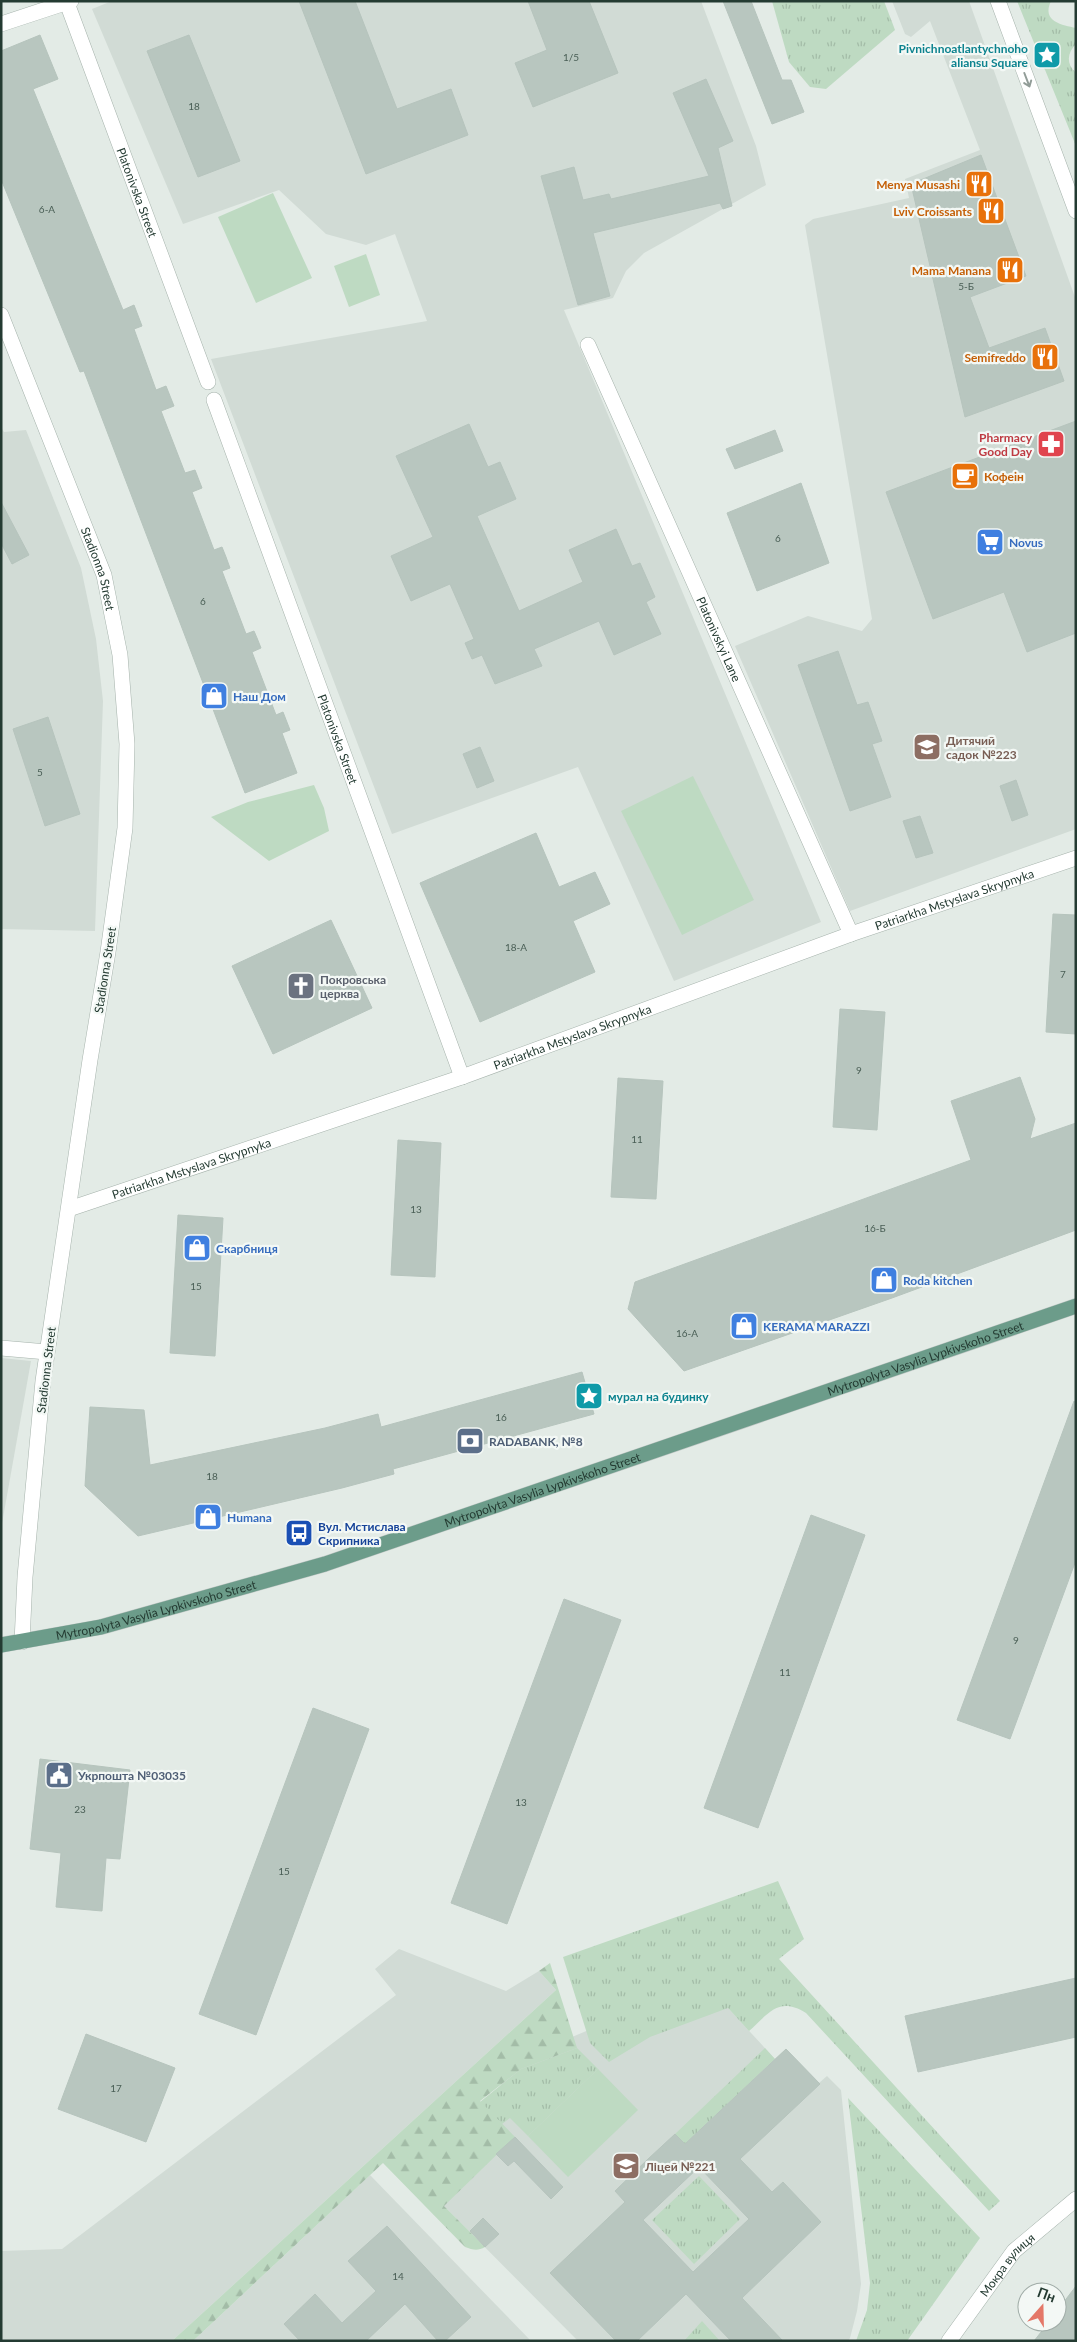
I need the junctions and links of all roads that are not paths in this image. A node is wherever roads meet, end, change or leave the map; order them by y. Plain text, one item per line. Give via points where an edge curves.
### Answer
1 (998, 1) edge
2 (69, 2) edge
3 (1, 24) edge
4 (1076, 211) edge
5 (1, 315) edge
6 (588, 345) dead end
7 (208, 382) dead end
8 (214, 400) dead end
9 (1076, 858) edge
10 (851, 934) junction
11 (462, 1078) junction
12 (69, 1209) junction
13 (1076, 1306) edge
14 (1, 1348) edge
15 (47, 1352) junction
16 (22, 1642) junction
17 (1, 1645) edge
18 (1076, 2199) edge
19 (949, 2341) edge

1 -> 4 street
2 - 3 street
2 - 7 street, Platonivska Street
5 - 12 street, Stadionna Street via 104,576 120,655 125,717 125,828
6 - 10 street, Platonivskyi Lane
8 - 11 street, Platonivska Street
9 - 10 street, Patriarkha Mstyslava Skrypnyka
10 - 11 street, Patriarkha Mstyslava Skrypnyka
11 - 12 street, Patriarkha Mstyslava Skrypnyka
12 - 15 street, Stadionna Street
13 - 16 main road, Mytropolyta Vasylia Lypkivskoho Street via 325,1564 110,1624
14 - 15 street
15 - 16 street, Stadionna Street via 25,1576
16 - 17 main road, Mytropolyta Vasylia Lypkivskoho Street
18 - 19 street, Мокра вулиця via 1014,2252

